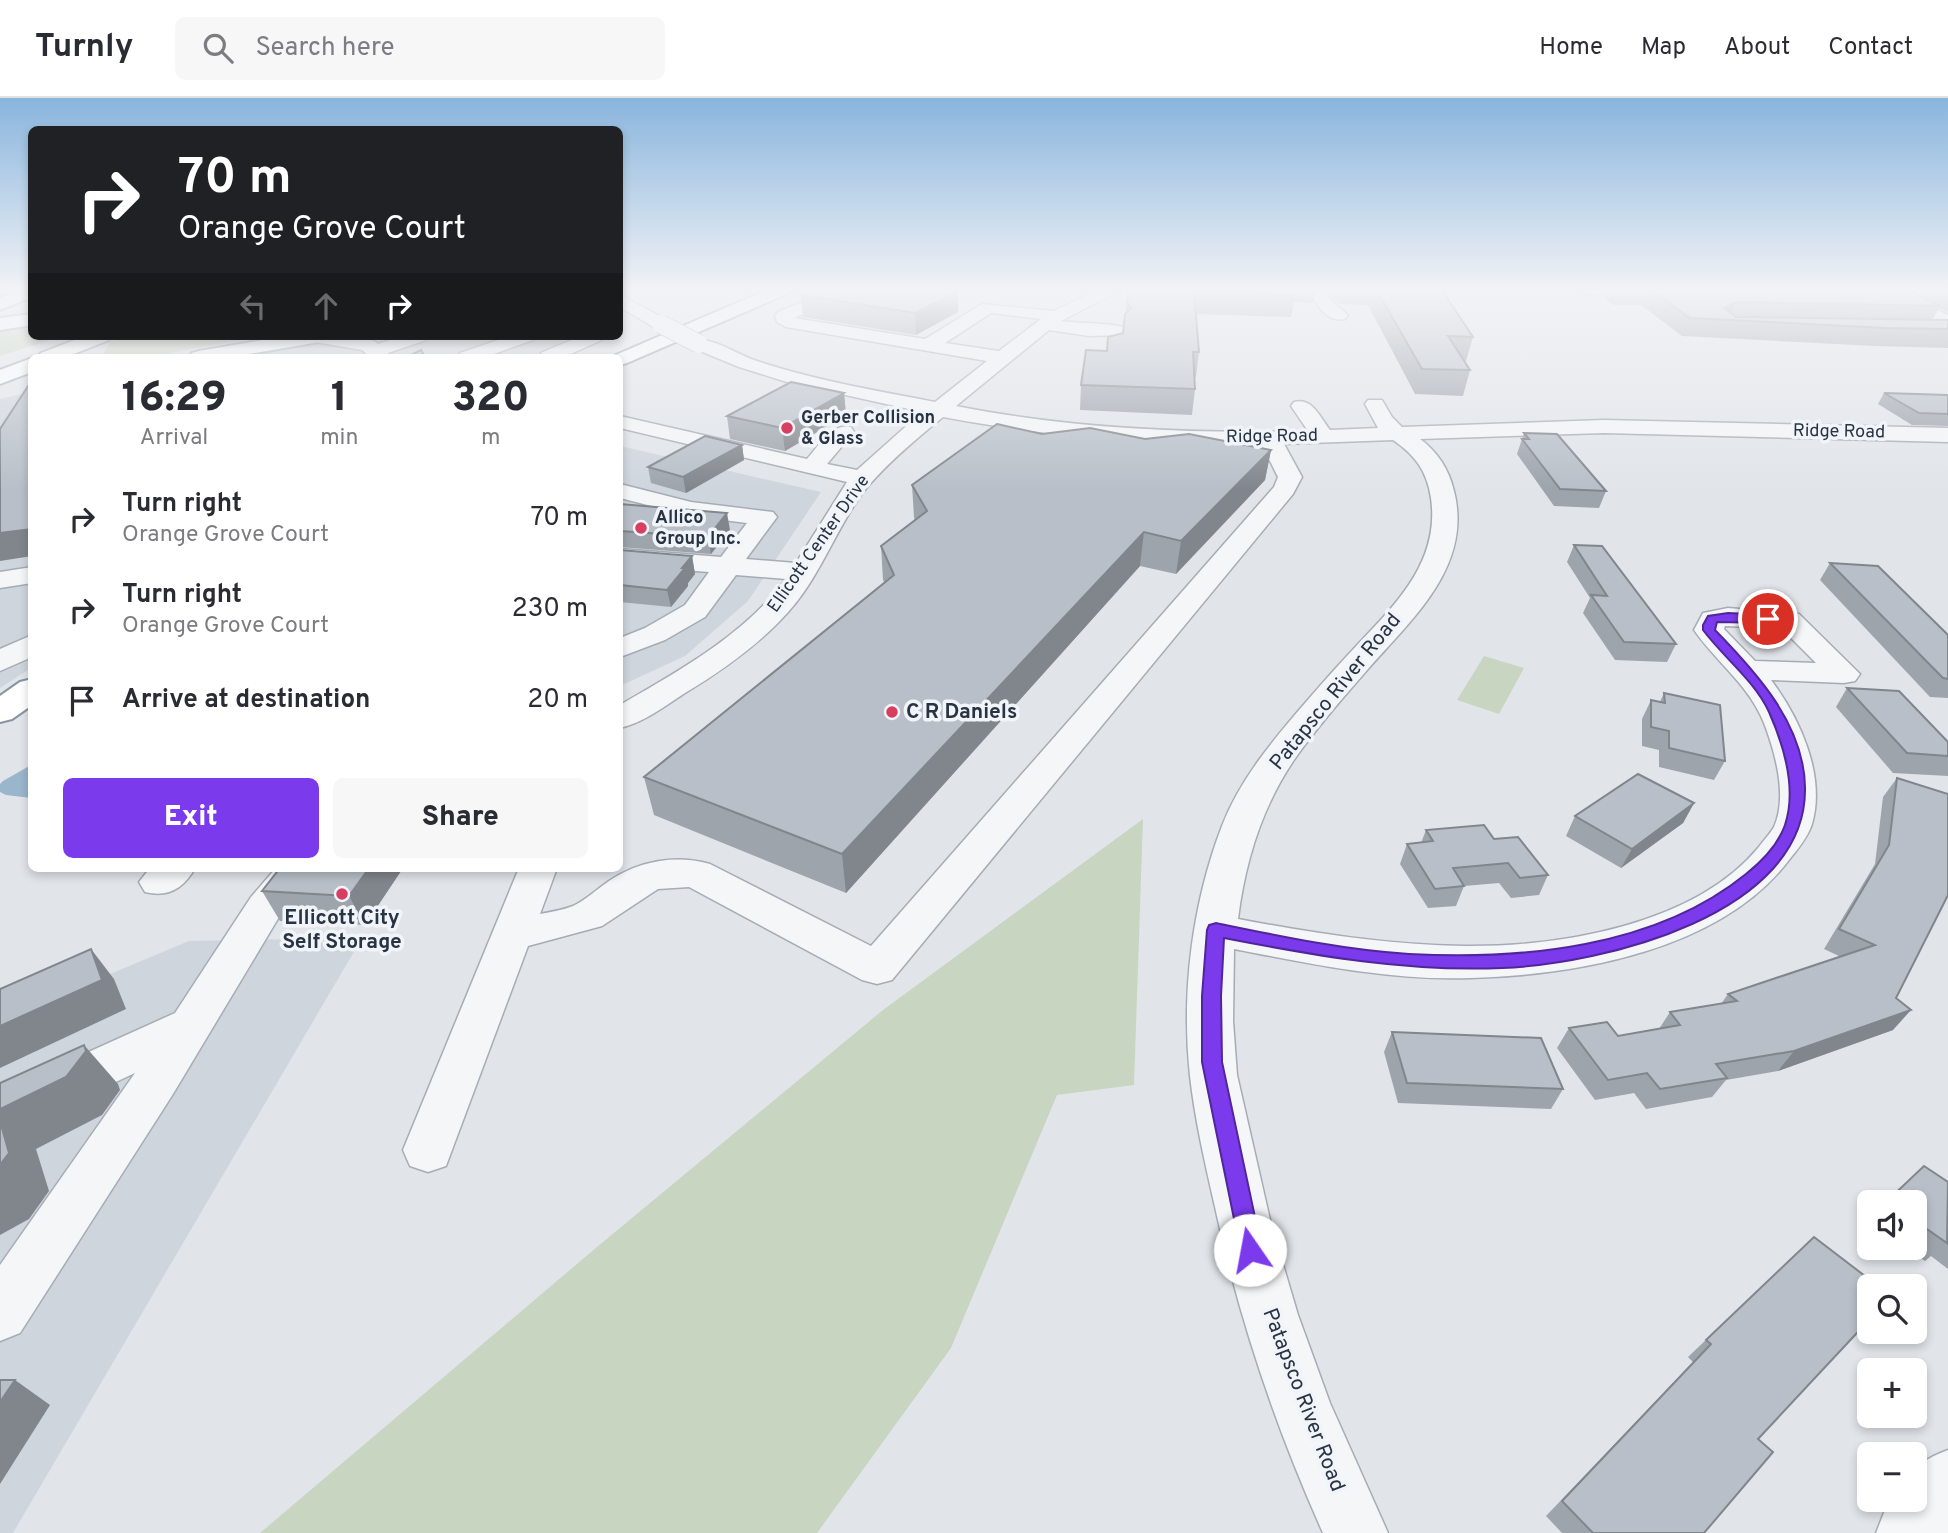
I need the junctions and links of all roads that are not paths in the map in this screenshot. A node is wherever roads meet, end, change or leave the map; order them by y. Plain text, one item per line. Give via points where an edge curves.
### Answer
1 (724, 356) edge
2 (992, 356) edge
3 (1007, 356) edge
4 (1004, 358) junction
5 (28, 366) edge
6 (3, 380) edge
7 (28, 383) edge
8 (1301, 406) dead end
9 (1048, 407) dead end
10 (940, 410) junction
11 (1386, 419) junction
12 (623, 423) edge
13 (1029, 425) junction
14 (843, 432) dead end
15 (1948, 435) edge
16 (1324, 437) junction
17 (1269, 438) junction
18 (812, 467) junction
19 (863, 479) junction
20 (623, 492) edge
21 (623, 557) edge
22 (730, 566) junction
23 (803, 572) junction
24 (28, 576) edge
25 (0, 580) edge
26 (28, 646) edge
27 (623, 647) edge
28 (0, 662) edge
29 (1747, 670) dead end
30 (28, 692) edge
31 (28, 710) edge
32 (0, 712) edge
33 (623, 716) edge
34 (0, 729) edge
35 (296, 872) edge
36 (536, 872) edge
37 (1216, 930) junction
38 (513, 934) junction
39 (191, 1024) junction
40 (0, 1115) edge
41 (428, 1150) dead end
42 (0, 1313) edge
43 (1948, 1481) edge
44 (1356, 1533) edge
45 (1908, 1533) edge

1 - 10 street, Ridge Road, bridge via 773,374
2 - 4 street
3 - 4 street, Ellicott Center Drive
4 - 10 street, Ellicott Center Drive
5 - 6 main road
6 - 7 main road
8 - 16 street
9 - 13 street
10 - 13 street, Ridge Road
10 - 19 street, Ellicott Center Drive via 909,433
11 - 15 street, Ridge Road
11 - 16 street, Ridge Road
11 - 37 street, Patapsco River Road via 1420,449 1436,472 1445,502 1445,531 1436,561 1418,593 1278,758 1248,810 1226,872
12 - 18 street
13 - 17 street, Ridge Road via 1143,436
14 - 18 street
16 - 17 street, Ridge Road
17 - 38 street via 1290,477 1285,489 877,968 696,874 649,876 590,915
18 - 19 street
19 - 23 street, Ellicott Center Drive
20 - 22 street via 691,509 764,517
21 - 22 street
22 - 23 street
22 - 27 street via 695,611
23 - 33 street, Ellicott Center Drive via 753,632 712,664
24 - 25 street
26 - 28 street
29 - 37 street via 1775,711 1791,752 1797,786 1793,826 1769,864 1731,895 1670,927 1590,950 1504,961 1408,961 1317,950
30 - 32 main road
31 - 34 main road
35 - 39 street via 265,907
36 - 38 street
37 - 44 street, Patapsco River Road via 1212,1062 1250,1250 1283,1359
38 - 41 street
39 - 40 street
39 - 42 street
43 - 45 street

